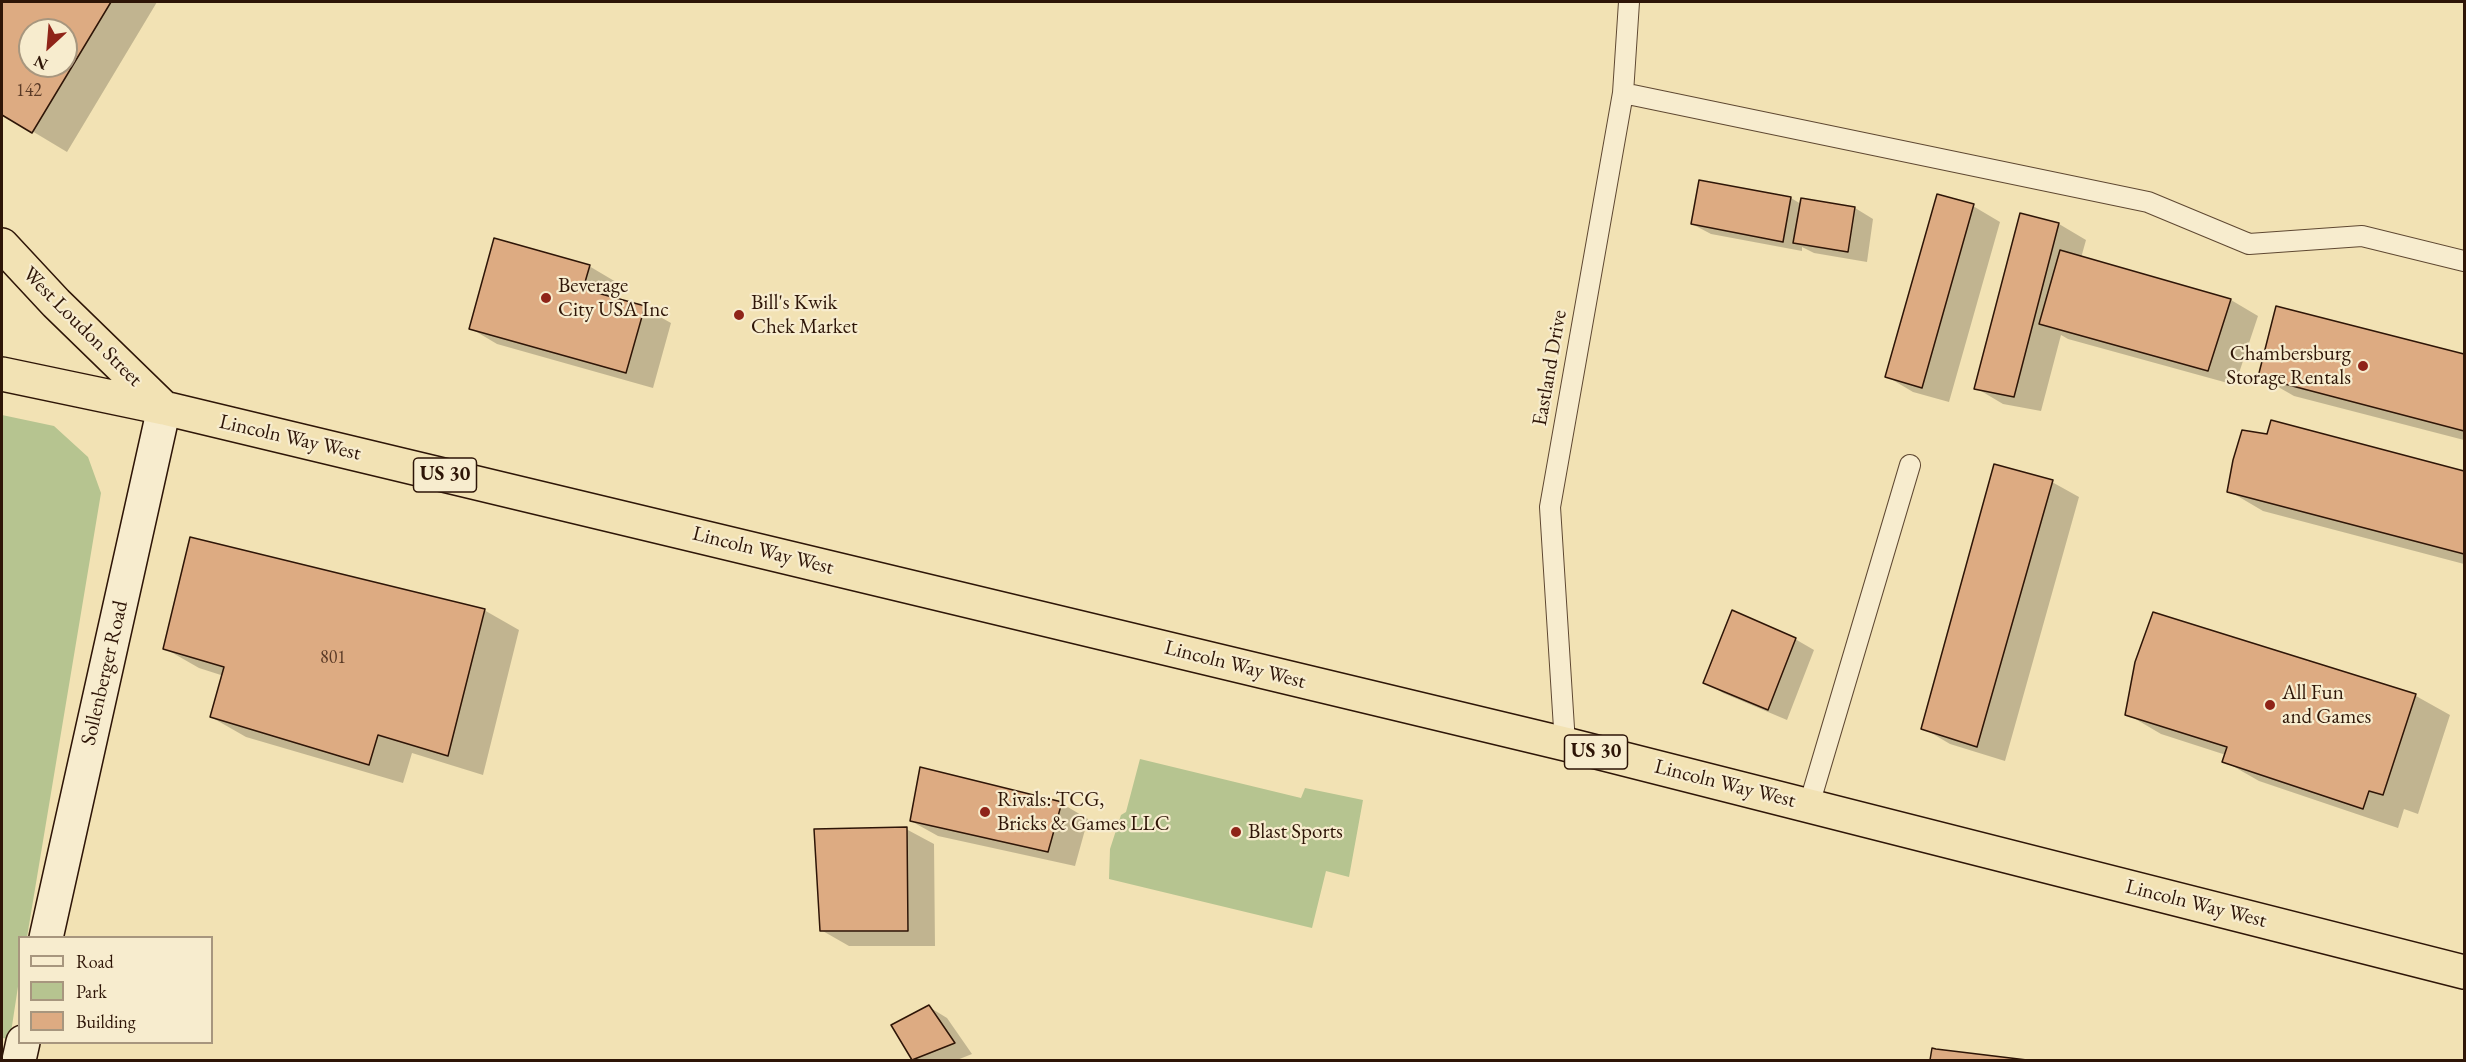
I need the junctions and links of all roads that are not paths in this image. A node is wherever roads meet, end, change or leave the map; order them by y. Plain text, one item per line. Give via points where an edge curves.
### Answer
1 (1629, 2) edge
2 (1623, 93) junction
3 (2, 245) edge
4 (2464, 261) edge
5 (2, 374) edge
6 (164, 408) junction
7 (1910, 465) dead end
8 (1565, 744) junction
9 (1809, 806) junction
10 (46, 936) edge
11 (2464, 972) edge
12 (23, 1044) edge
13 (19, 1060) edge

1 - 2 lane, Eastland Drive
2 - 4 lane via 2148,202 2249,244 2362,236
2 - 8 lane, Eastland Drive via 1550,507
3 - 6 highway, West Loudon Street
5 - 6 highway, Lincoln Way West / US 30
6 - 8 highway, Lincoln Way West / US 30
6 - 10 street, Sollenberger Road
7 - 9 lane
8 - 9 highway, Lincoln Way West / US 30
9 - 11 highway, Lincoln Way West / US 30
12 - 13 street

